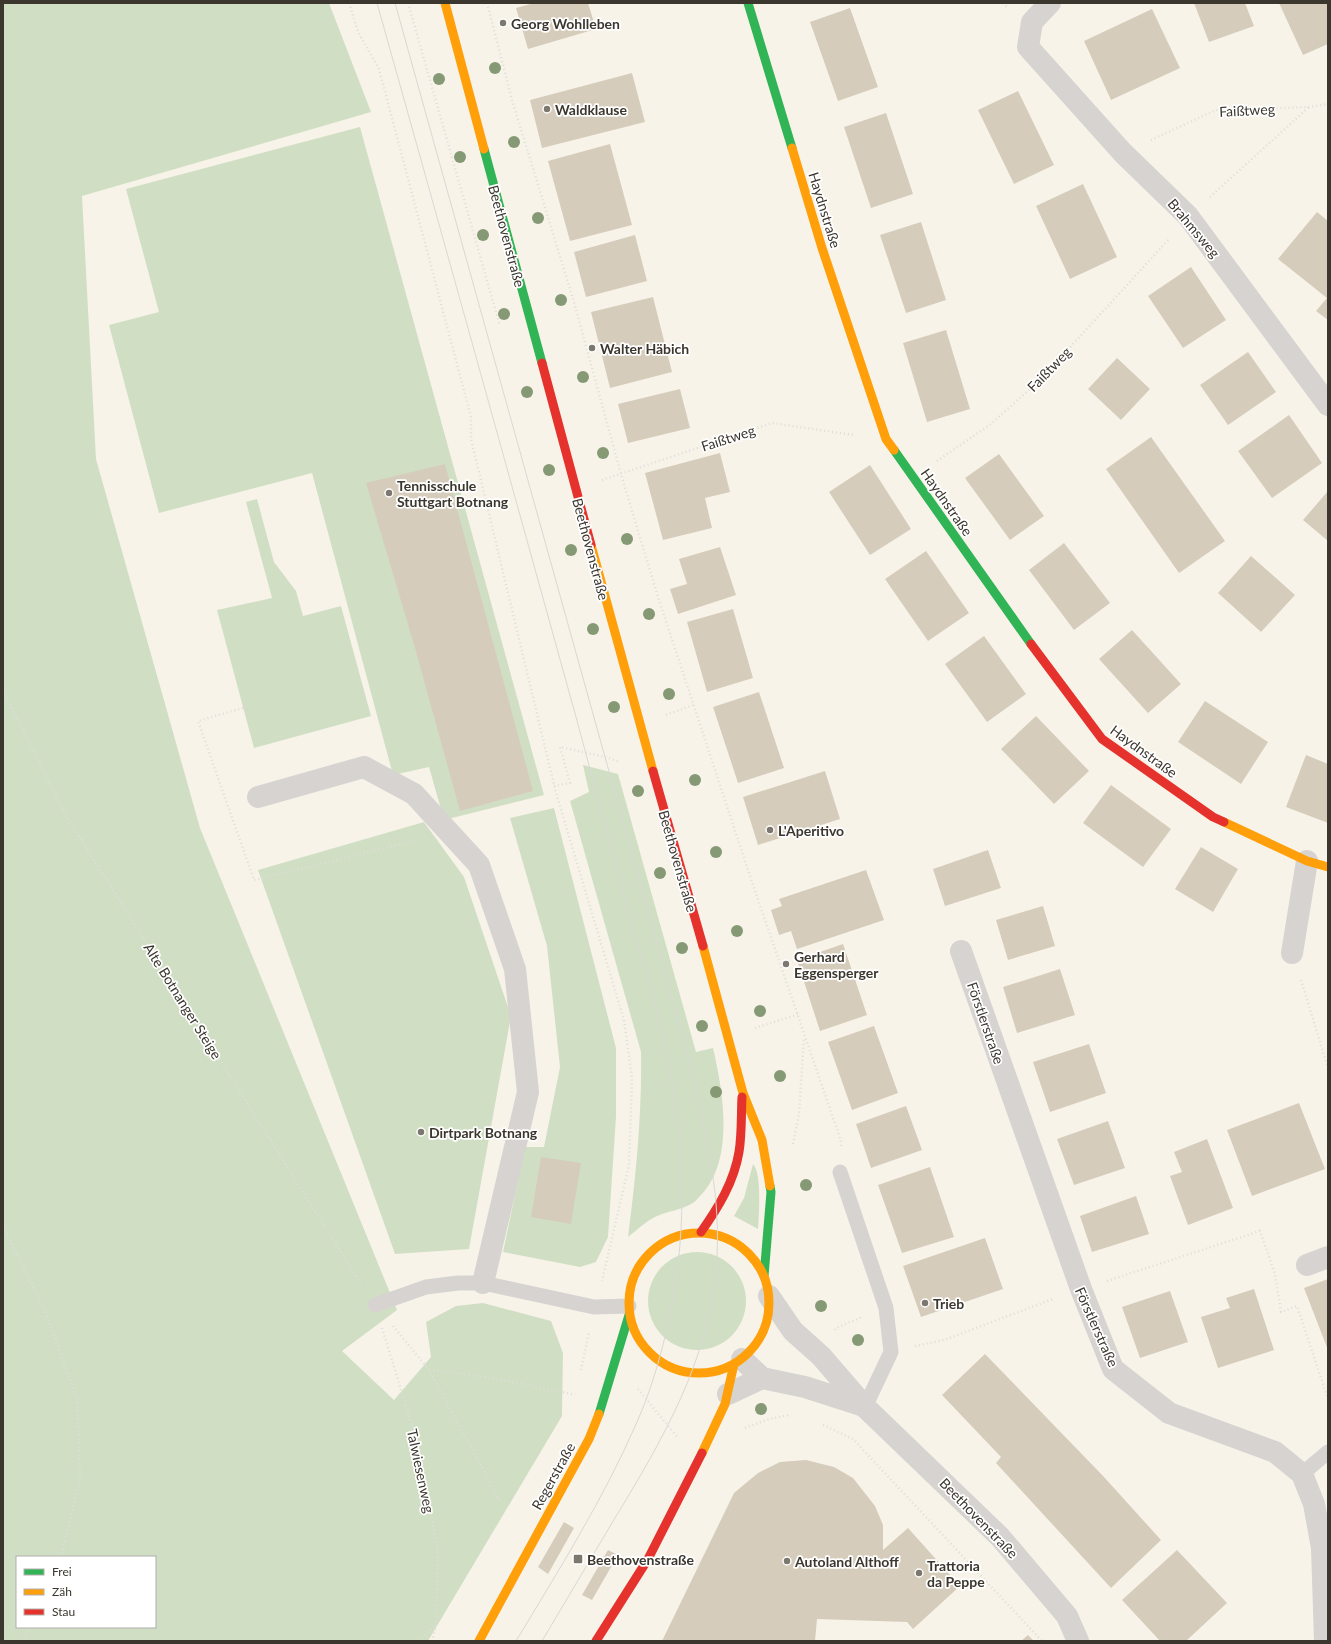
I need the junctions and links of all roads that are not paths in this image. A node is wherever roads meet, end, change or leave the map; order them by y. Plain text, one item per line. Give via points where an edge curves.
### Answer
1 (445, 3) edge
2 (748, 3) edge
3 (1050, 3) edge
4 (1328, 405) edge
5 (258, 797) dead end
6 (1307, 860) junction
7 (1328, 867) edge
8 (961, 951) dead end
9 (1292, 953) road end
10 (743, 1093) junction
11 (840, 1172) road end
12 (701, 1232) junction
13 (1328, 1257) edge
14 (1307, 1265) dead end
15 (483, 1283) junction
16 (767, 1286) junction
17 (375, 1305) road end
18 (629, 1310) junction
19 (738, 1362) junction
20 (762, 1378) junction
21 (728, 1394) junction
22 (865, 1407) junction
23 (1328, 1452) edge
24 (1302, 1474) junction
25 (1326, 1634) edge
26 (479, 1641) edge
27 (596, 1641) edge
28 (1078, 1641) edge

1 - 10 main road, Beethovenstraße via 639,724
2 - 6 main road, Haydnstraße via 822,248 886,439 1007,612 1102,739 1213,817
3 - 4 street, Brahmsweg via 1032,22 1028,47 1123,153 1188,216
5 - 15 street via 364,767 414,794 479,865 515,969 528,1092
6 - 7 main road, Haydnstraße
6 - 9 street
8 - 24 street, Förstlerstraße via 1080,1289 1113,1369 1169,1413 1275,1452
10 - 12 main road, Beethovenstraße via 738,1158 730,1184
10 - 16 main road, Beethovenstraße via 762,1140 771,1192
11 - 22 lane via 886,1308 891,1352
12 - 16 main road, Beethovenstraße via 737,1243 753,1258
12 - 18 main road, Beethovenstraße via 681,1234 662,1242 646,1256 635,1274 629,1294
13 - 14 street
15 - 17 lane via 458,1282 426,1288
15 - 18 lane via 594,1307
16 - 19 main road, Beethovenstraße via 767,1321 756,1344
16 - 22 street, Beethovenstraße via 793,1331 821,1356
18 - 19 main road, Beethovenstraße via 639,1341 658,1360 674,1369 693,1373 716,1371
18 - 26 main road, Regerstraße via 603,1404 589,1439
19 - 20 street
19 - 21 main road
20 - 21 street
20 - 22 street, Beethovenstraße via 805,1387
21 - 27 main road via 699,1460 648,1559
22 - 28 street, Beethovenstraße via 1000,1537 1067,1616
23 - 24 lane
24 - 25 street, Förstlerstraße via 1314,1504 1322,1548

